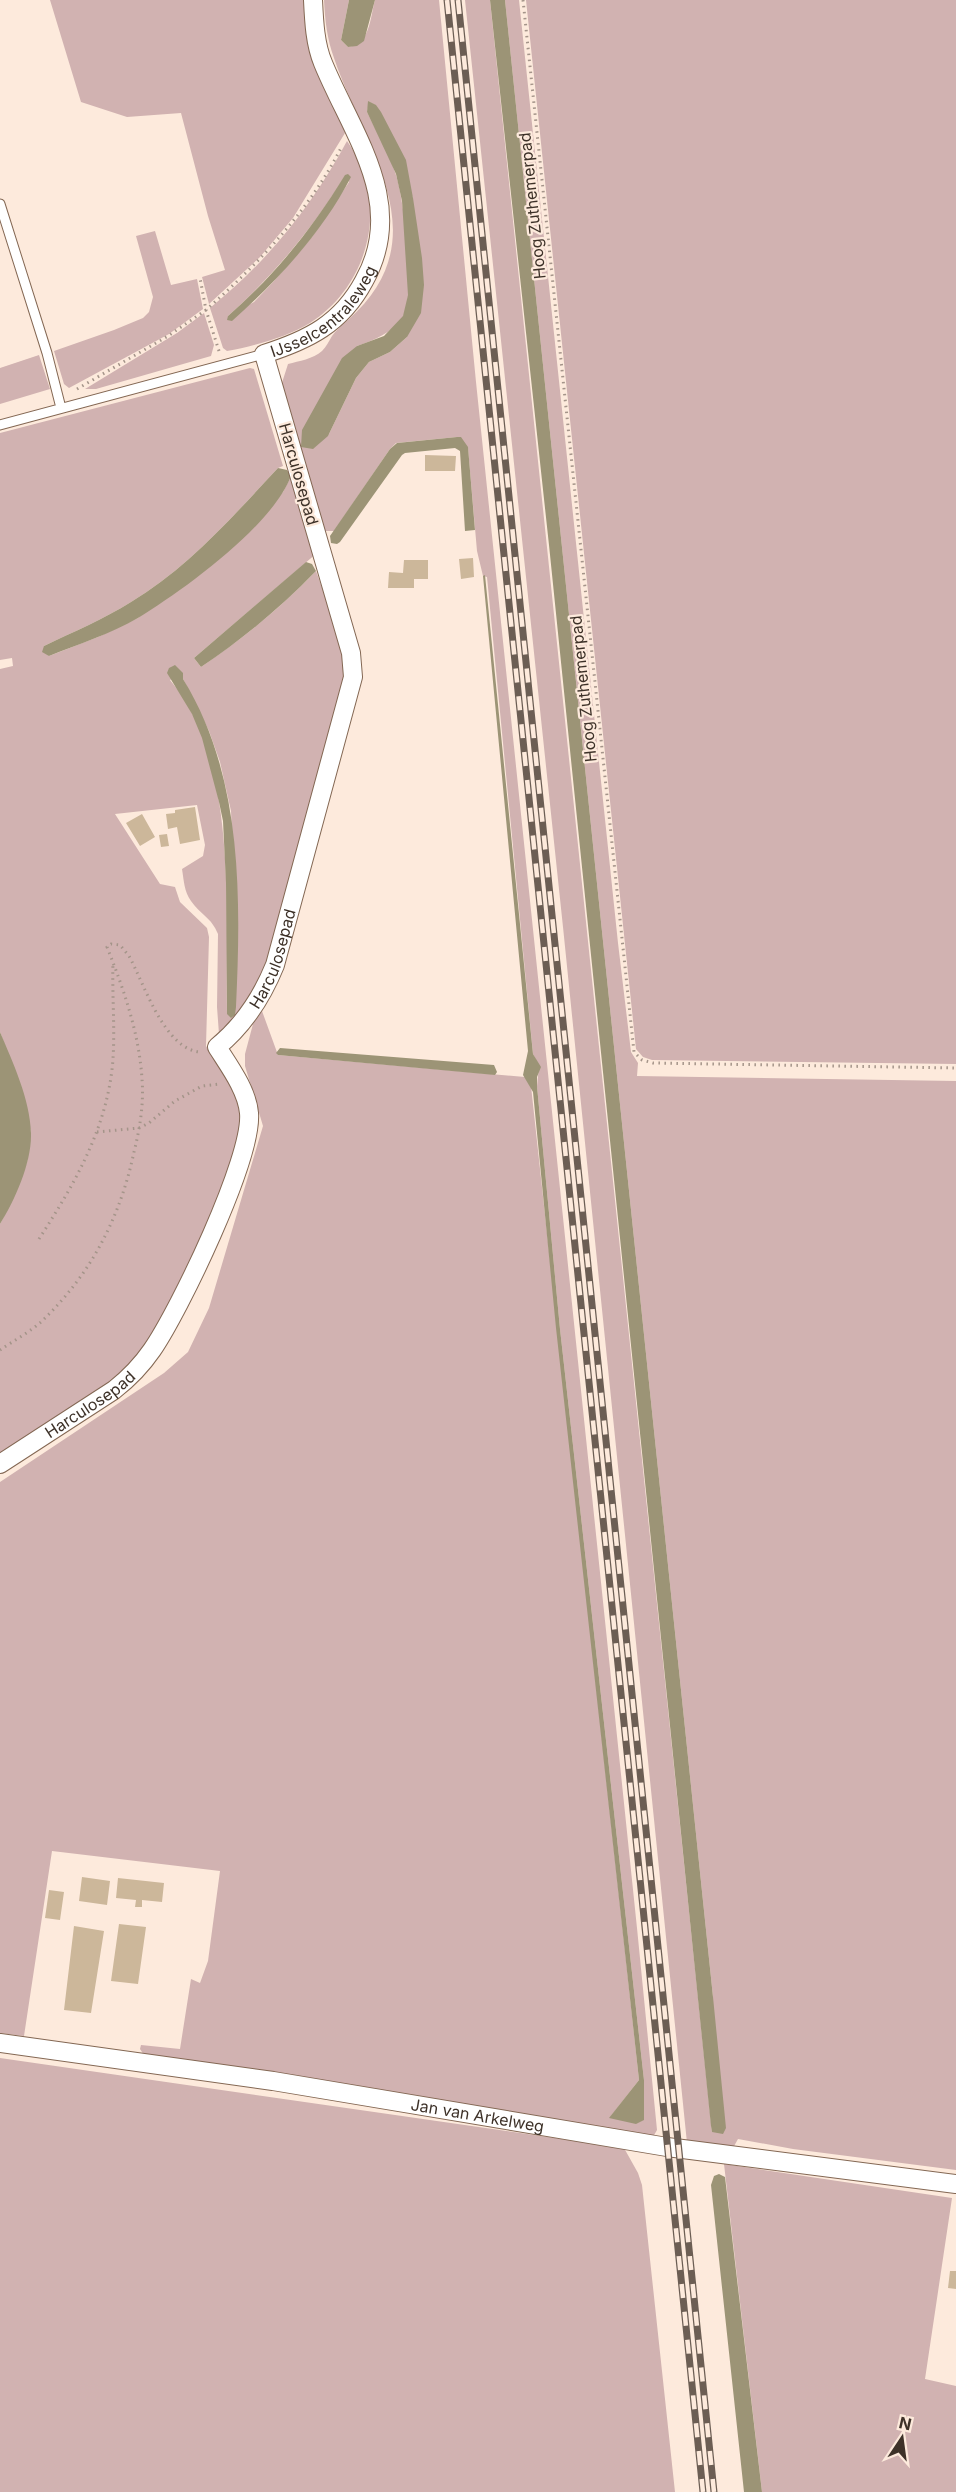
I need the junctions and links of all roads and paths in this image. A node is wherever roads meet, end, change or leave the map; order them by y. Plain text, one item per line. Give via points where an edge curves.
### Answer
1 (313, 0) edge
2 (523, 0) edge
3 (352, 124) junction
4 (0, 204) edge
5 (200, 278) dead end
6 (206, 310) junction
7 (264, 354) junction
8 (223, 365) junction
9 (59, 404) junction
10 (0, 425) edge
11 (113, 960) junction
12 (217, 1047) junction
13 (956, 1068) edge
14 (237, 1081) junction
15 (139, 1128) junction
16 (97, 1132) junction
17 (39, 1239) dead end
18 (0, 1350) edge
19 (0, 1464) edge
20 (0, 2043) edge
21 (956, 2184) edge

1 - 3 street, IJsselcentraleweg via 322,61
2 - 13 path, Hoog Zuthemerpad via 634,1052 653,1063
3 - 6 path via 321,182 280,237
3 - 7 street, IJsselcentraleweg via 370,166 381,207 374,265 358,293 336,317 312,336
4 - 9 lane
5 - 6 path
6 - 8 path
6 - 9 path
7 - 8 lane, IJsselcentraleweg
7 - 12 street, Harculosepad via 351,652 353,677 275,965 236,1032
8 - 9 lane, IJsselcentraleweg
9 - 10 lane, IJsselcentraleweg
11 - 12 path via 107,947 120,945 169,1033 182,1045 198,1053
11 - 15 path via 139,1046
11 - 16 path via 113,1059
12 - 14 street, Harculosepad
14 - 15 path via 202,1086
14 - 19 street, Harculosepad via 249,1114 245,1143 194,1273 157,1343 118,1386
15 - 16 path
15 - 18 path via 126,1188 103,1244 84,1274 40,1323
16 - 17 path via 78,1178
20 - 21 street, Jan van Arkelweg via 308,2086 668,2147

